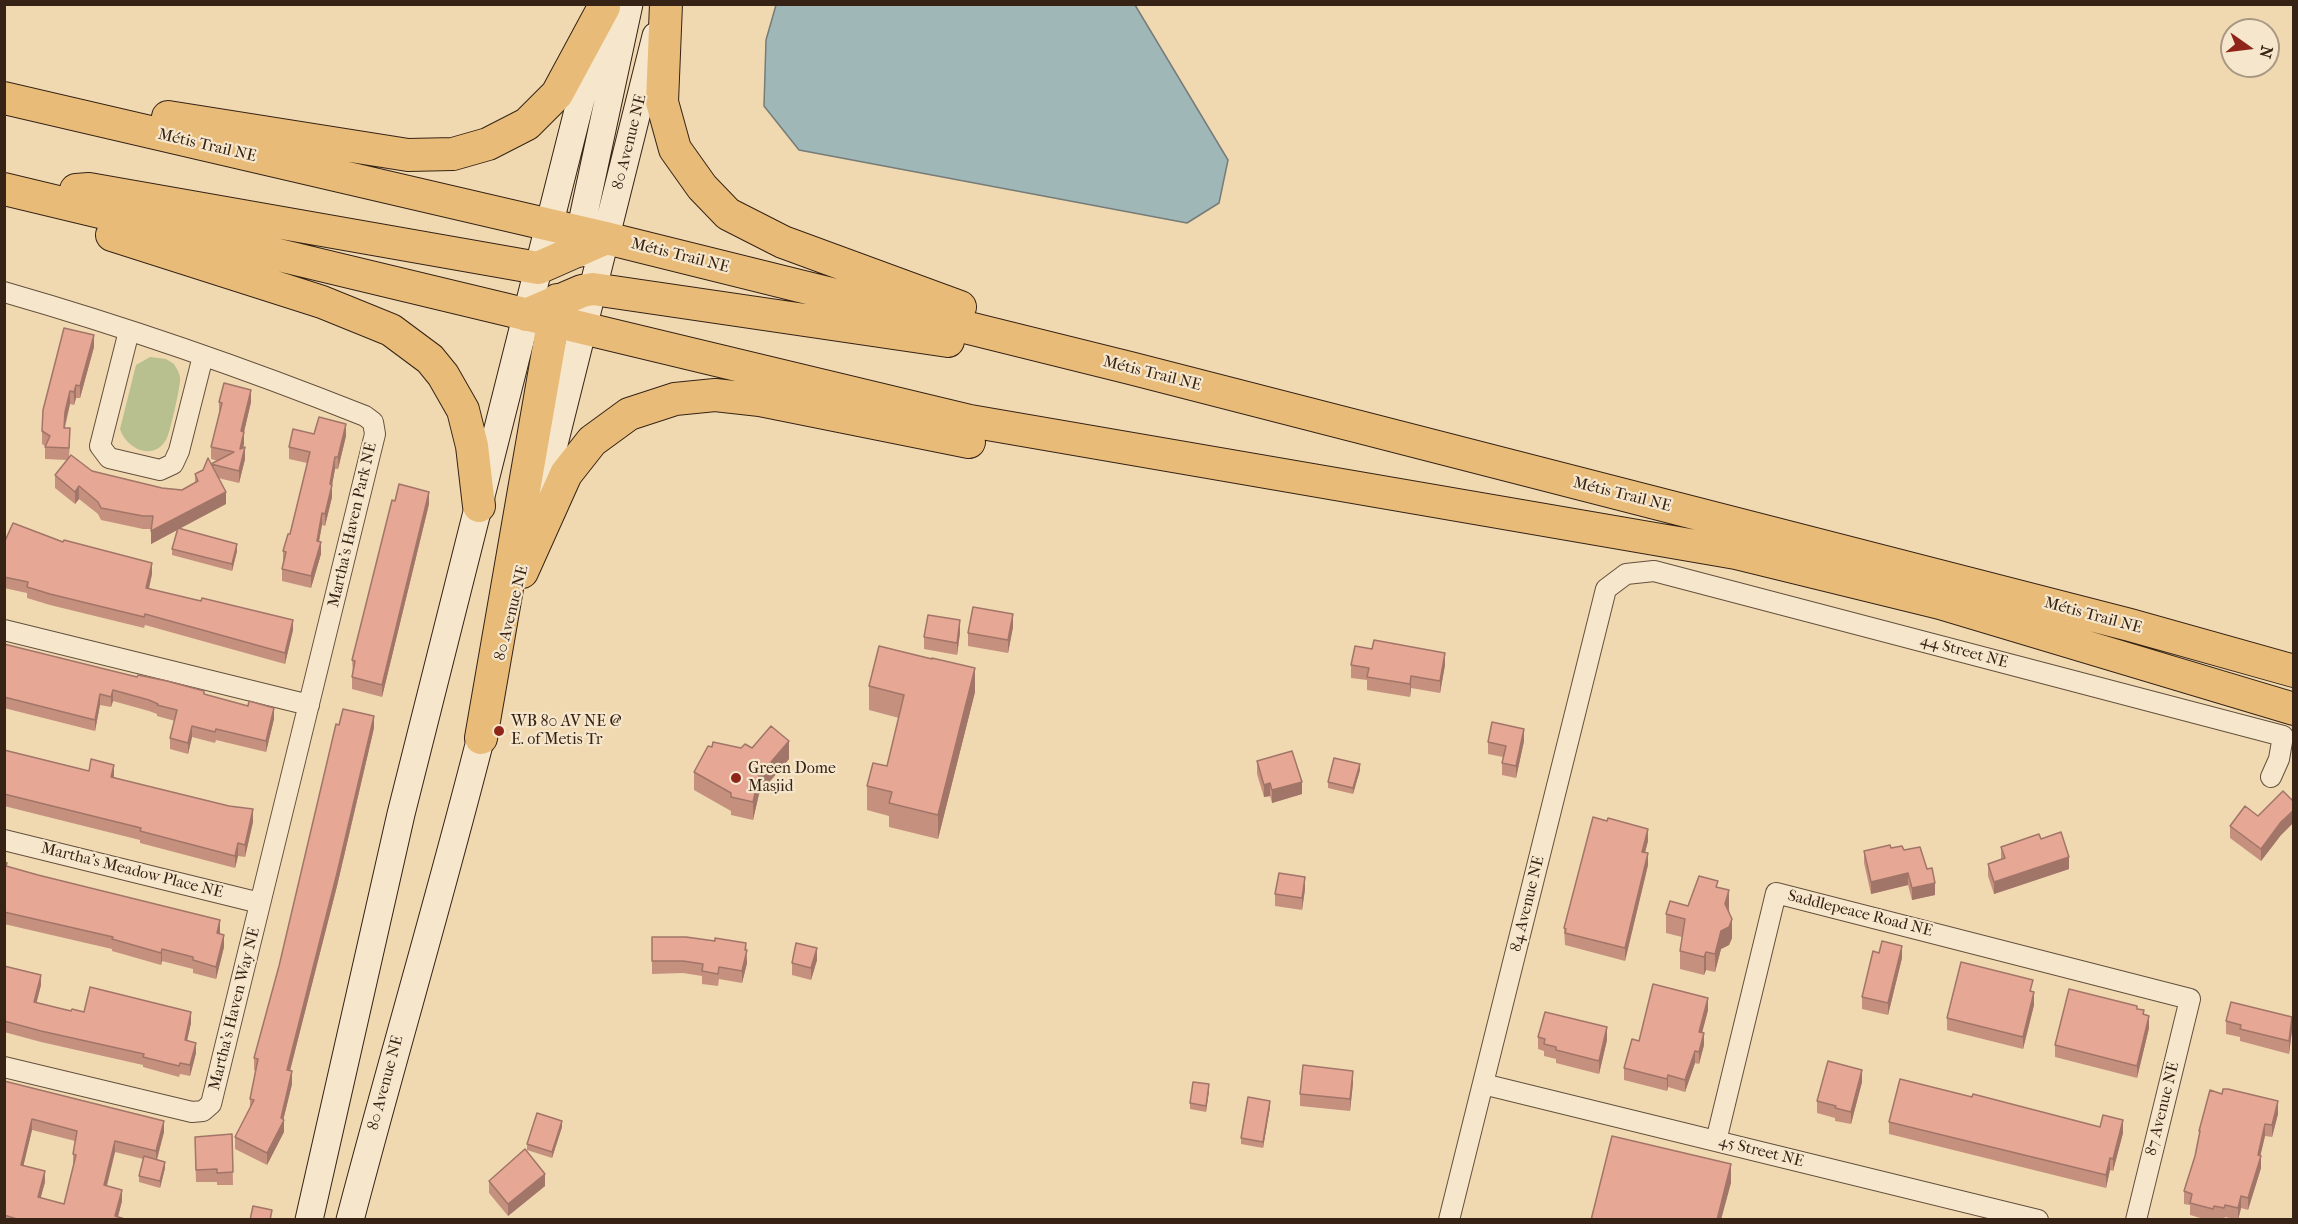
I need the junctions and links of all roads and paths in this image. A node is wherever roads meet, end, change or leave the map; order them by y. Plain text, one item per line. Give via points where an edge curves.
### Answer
1 (665, 4) edge
2 (612, 5) edge
3 (4, 90) edge
4 (4, 98) edge
5 (14, 192) edge
6 (548, 225) junction
7 (572, 250) junction
8 (4, 292) edge
9 (566, 307) junction
10 (129, 331) junction
11 (203, 356) junction
12 (1130, 368) junction
13 (1367, 489) junction
14 (478, 506) junction
15 (522, 572) junction
16 (1606, 589) joint
17 (4, 630) edge
18 (2294, 671) edge
19 (309, 705) junction
20 (2294, 709) edge
21 (481, 738) junction
22 (2271, 777) dead end
23 (4, 840) edge
24 (260, 903) junction
25 (2190, 999) joint
26 (4, 1067) edge
27 (1483, 1084) junction
28 (1716, 1141) junction
29 (316, 1190) junction
30 (303, 1220) edge
31 (309, 1220) edge
32 (350, 1220) edge
33 (1449, 1220) edge
34 (2038, 1220) edge
35 (2136, 1220) edge

1 - 7 main road, 80 Avenue NE
1 - 12 main road via 662,102 675,149 702,187 728,214 831,261
2 - 3 main road via 557,94 527,124 488,144 453,154 408,155 351,147
2 - 6 main road
2 - 7 main road
4 - 6 main road, Métis Trail NE
5 - 7 main road, Métis Trail NE via 89,189
5 - 9 main road, Métis Trail NE
5 - 14 main road via 83,225 322,302 391,330 430,358 463,410 472,446
6 - 7 main road
7 - 9 main road
7 - 9 main road, 80 Avenue NE
7 - 12 main road, Métis Trail NE
8 - 10 street, Martha's Haven Park NE
9 - 12 main road
9 - 13 main road, Métis Trail NE via 969,421
9 - 14 main road, 80 Avenue NE
9 - 15 main road, 80 Avenue NE
9 - 21 main road
10 - 11 street, Martha's Haven Park NE
10 - 11 street via 100,446 109,458 160,470 173,464
11 - 19 street, Martha's Haven Park NE via 296,388 374,422 375,434
12 - 18 main road, Métis Trail NE
13 - 15 main road via 971,442 760,400 715,395 675,399 629,414 592,441 566,474
13 - 20 main road, Métis Trail NE via 1736,553 1940,603
14 - 29 main road, 80 Avenue NE
15 - 21 main road, 80 Avenue NE
16 - 22 street, 44 Street NE via 1626,574 1654,571 2283,736
16 - 27 street, 84 Avenue NE
17 - 19 street
19 - 24 street, Martha's Haven Way NE
21 - 32 main road, 80 Avenue NE
23 - 24 street, Martha's Meadow Place NE
24 - 26 street, Martha's Haven Way NE via 212,1104 203,1111 192,1112
25 - 28 street, Saddlepeace Road NE via 1776,892
25 - 35 street, 87 Avenue NE
27 - 28 street, 45 Street NE
27 - 33 street, 84 Avenue NE
28 - 34 street, 45 Street NE
29 - 30 main road
29 - 31 main road, 80 Avenue NE

